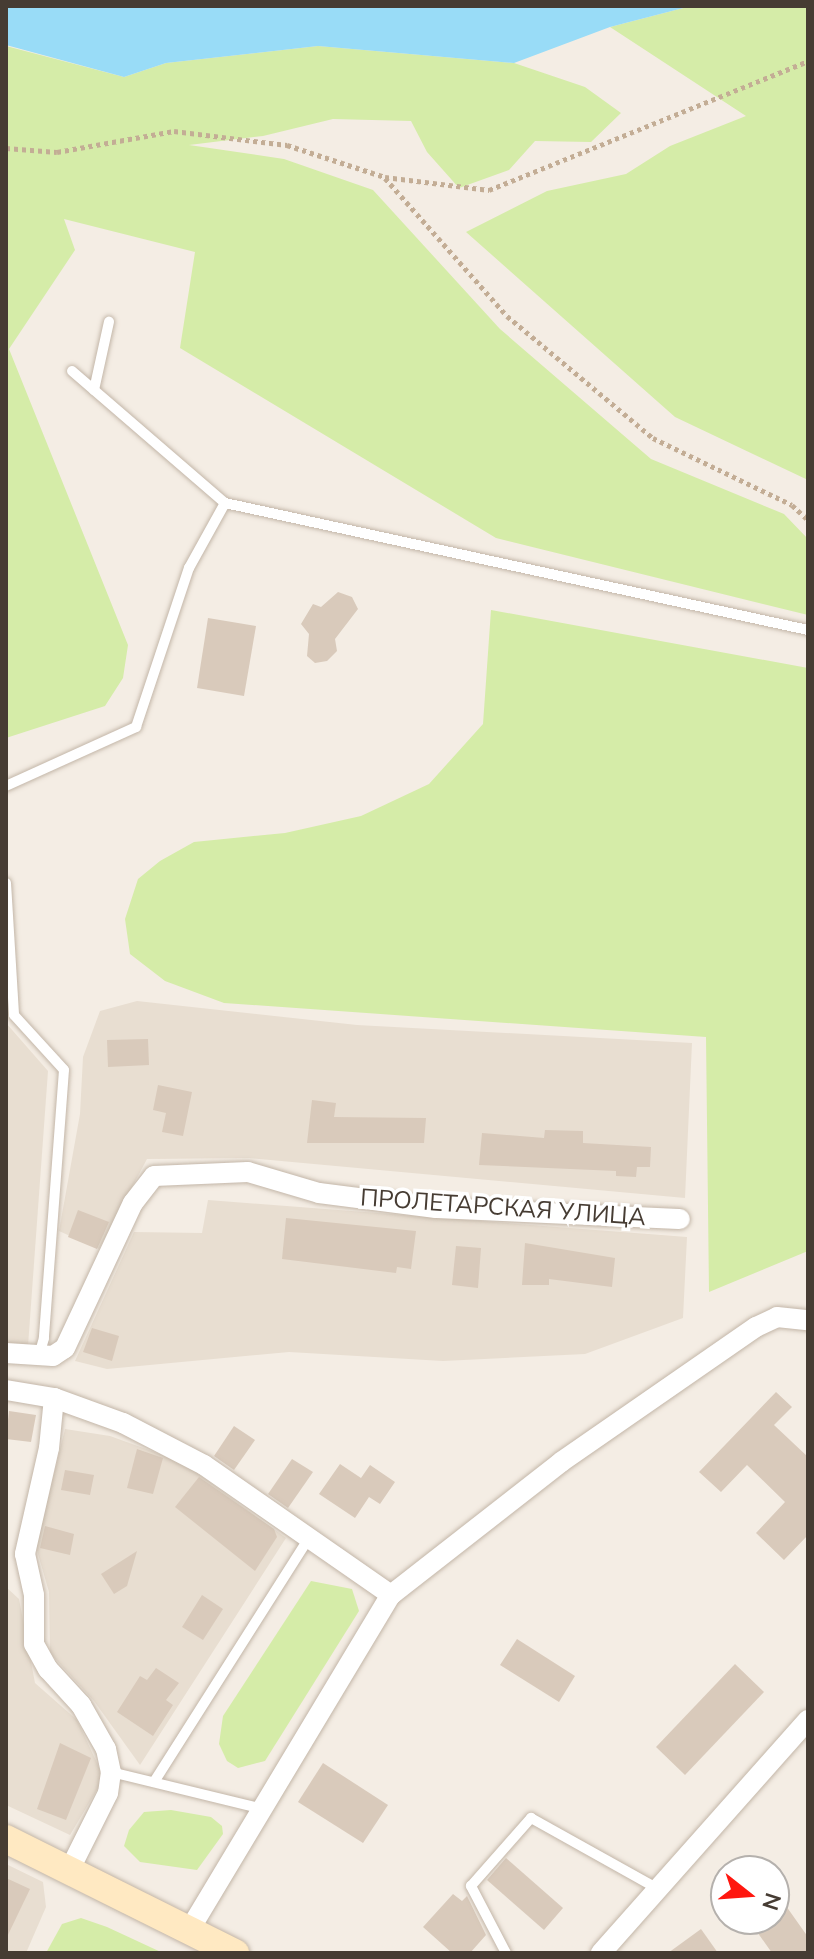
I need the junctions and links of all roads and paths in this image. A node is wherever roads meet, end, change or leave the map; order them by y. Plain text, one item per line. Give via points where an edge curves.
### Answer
1 (808, 61) edge
2 (6, 148) edge
3 (385, 177) junction
4 (109, 322) dead end
5 (72, 371) dead end
6 (94, 390) junction
7 (225, 503) junction
8 (808, 520) edge
9 (808, 630) edge
10 (6, 786) edge
11 (6, 883) edge
12 (8, 934) edge
13 (680, 1219) dead end
14 (808, 1320) edge
15 (6, 1353) edge
16 (39, 1355) junction
17 (6, 1390) edge
18 (54, 1398) junction
19 (308, 1539) junction
20 (391, 1595) junction
21 (808, 1720) edge
22 (111, 1772) junction
23 (154, 1782) junction
24 (263, 1809) junction
25 (6, 1839) edge
26 (70, 1869) junction
27 (661, 1890) junction
28 (190, 1929) junction
29 (235, 1953) edge
30 (506, 1953) edge
31 (601, 1953) edge

1 - 3 path via 489,190
2 - 3 path via 57,152 174,131 287,145
3 - 8 path via 507,316 653,438 792,505
4 - 6 lane
5 - 6 lane
6 - 7 lane
7 - 9 lane
7 - 10 lane via 189,568 136,727
11 - 12 lane
12 - 16 lane via 14,1015 64,1070
13 - 16 street, ПРОЛЕТАРСКАЯ УЛИЦА via 436,1208 319,1193 248,1172 154,1176 133,1203 65,1348 53,1356
14 - 20 street via 777,1317 756,1327 561,1462
15 - 16 street
17 - 18 street
18 - 19 street via 123,1423 204,1465
18 - 22 street via 49,1448 25,1554 34,1595 34,1644 48,1669 81,1705 106,1749
19 - 20 street
19 - 23 lane
20 - 24 street
21 - 27 street
22 - 23 lane
22 - 26 street via 108,1793
23 - 24 lane
24 - 28 street
25 - 26 main road
26 - 28 main road
27 - 30 lane via 531,1818 471,1886
27 - 31 street
28 - 29 main road

